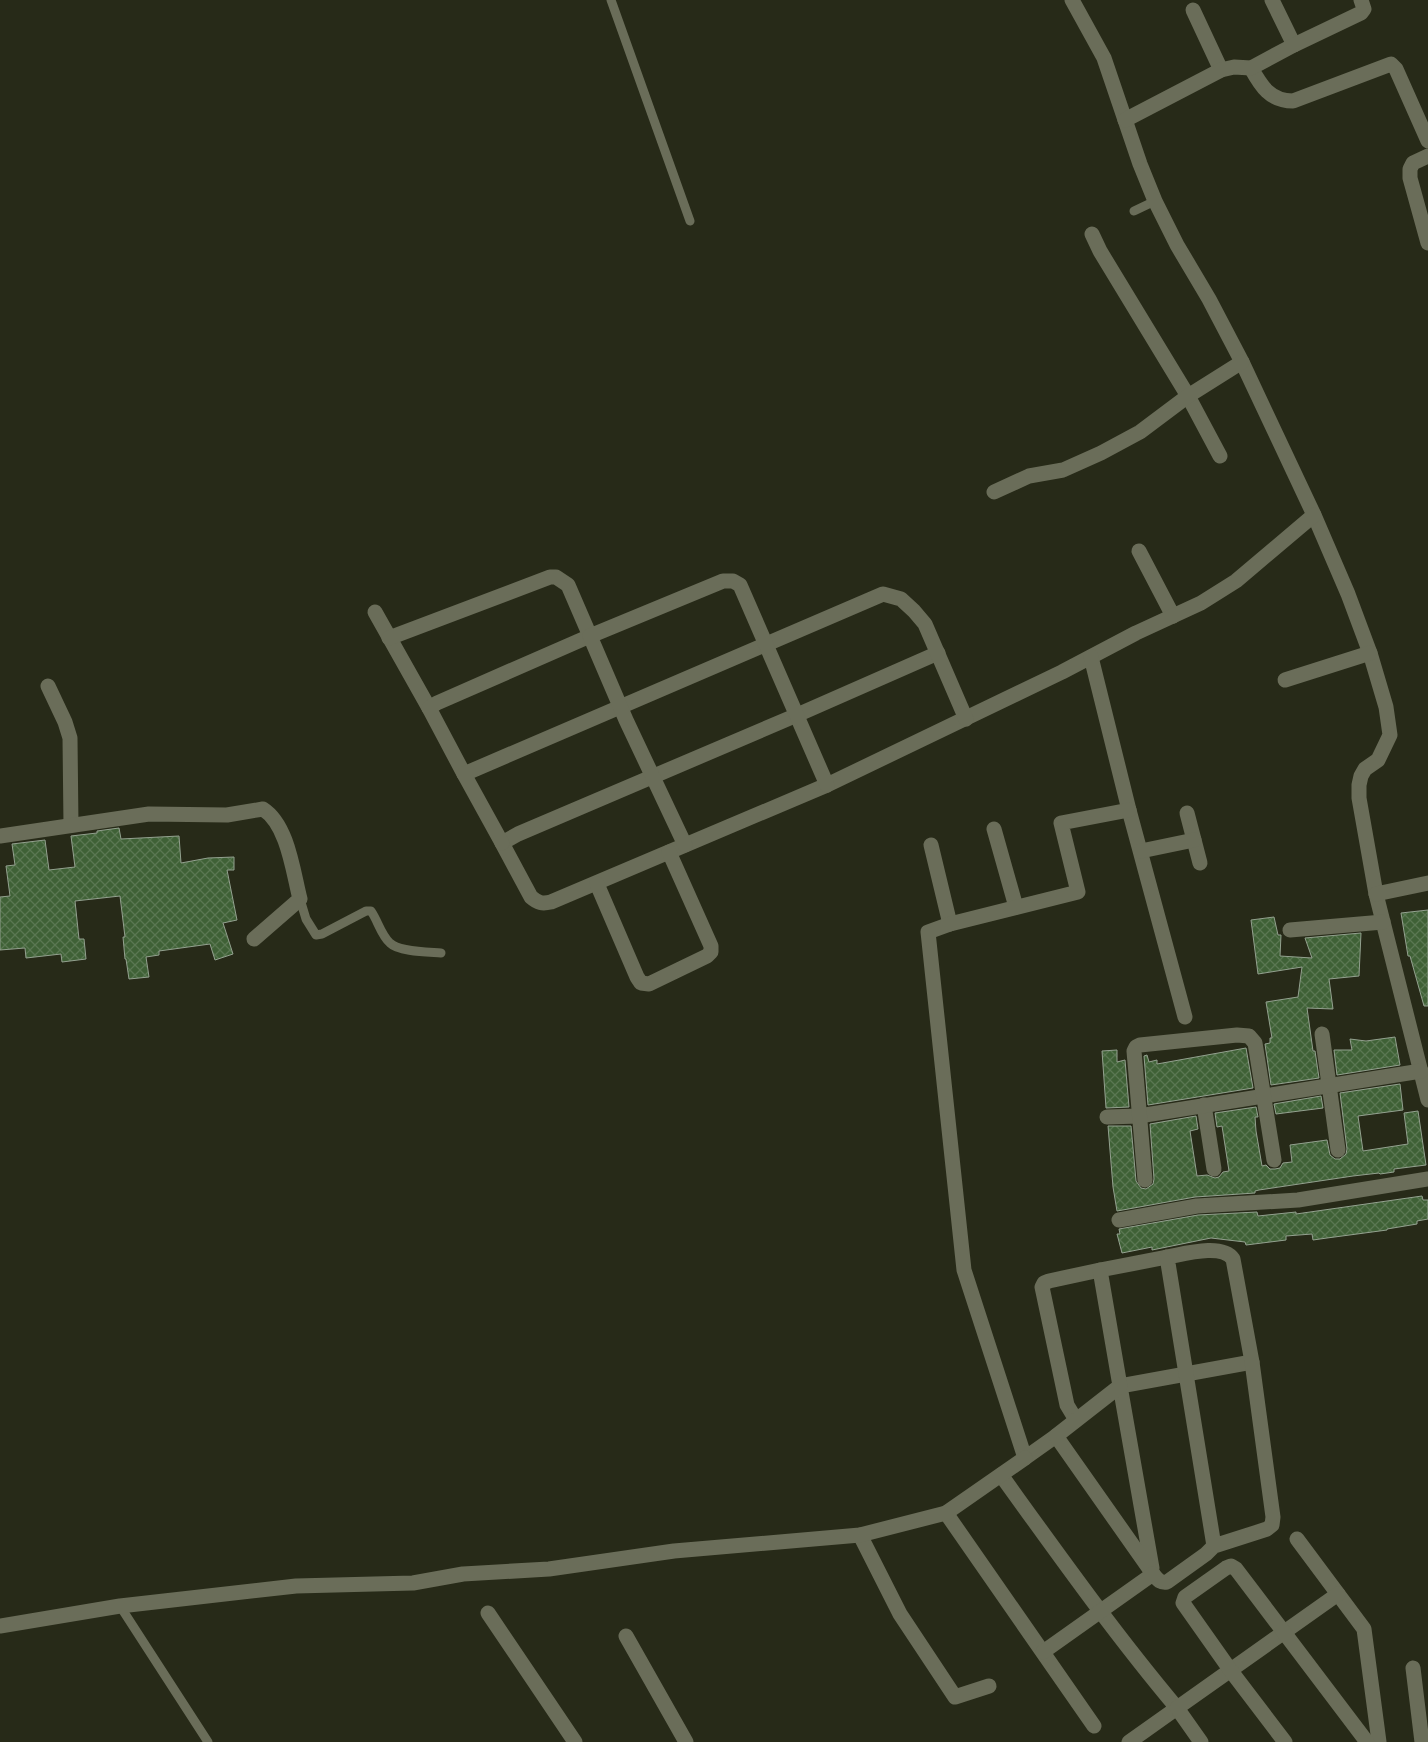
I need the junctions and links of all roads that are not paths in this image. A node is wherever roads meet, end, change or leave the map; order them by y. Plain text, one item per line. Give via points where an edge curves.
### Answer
1 (611, 0) edge
2 (1072, 0) edge
3 (1272, 0) edge
4 (1361, 0) edge
5 (1192, 10) dead end
6 (1294, 45) junction
7 (1250, 68) junction
8 (1221, 70) junction
9 (1126, 120) junction
10 (1428, 141) edge
11 (1428, 156) edge
12 (1155, 201) junction
13 (1134, 211) dead end
14 (690, 221) dead end
15 (1092, 234) dead end
16 (1428, 243) edge
17 (1242, 362) junction
18 (1188, 396) junction
19 (1220, 456) dead end
20 (994, 492) dead end
21 (1314, 515) junction
22 (1139, 551) dead end
23 (375, 612) dead end
24 (1173, 616) junction
25 (590, 636) junction
26 (389, 638) junction
27 (765, 644) junction
28 (938, 652) junction
29 (1370, 653) junction
30 (1091, 657) junction
31 (1285, 680) dead end
32 (48, 686) dead end
33 (429, 708) junction
34 (620, 708) junction
35 (797, 715) junction
36 (966, 719) junction
37 (464, 774) junction
38 (652, 778) junction
39 (828, 785) junction
40 (1129, 810) junction
41 (1187, 813) dead end
42 (71, 825) junction
43 (994, 829) dead end
44 (0, 836) edge
45 (1194, 840) junction
46 (502, 843) junction
47 (685, 845) junction
48 (931, 846) dead end
49 (1141, 851) junction
50 (669, 852) junction
51 (1200, 863) dead end
52 (597, 884) junction
53 (1428, 884) edge
54 (1376, 894) junction
55 (300, 899) junction
56 (1016, 907) junction
57 (1383, 922) junction
58 (950, 924) junction
59 (1290, 930) dead end
60 (254, 938) dead end
61 (441, 953) dead end
62 (1185, 1016) dead end
63 (1322, 1034) dead end
64 (1421, 1041) edge
65 (1421, 1071) junction
66 (1329, 1086) junction
67 (1264, 1096) junction
68 (1428, 1100) edge
69 (1204, 1105) junction
70 (1139, 1116) junction
71 (1107, 1117) dead end
72 (1338, 1150) dead end
73 (1274, 1160) dead end
74 (1214, 1169) dead end
75 (1428, 1179) edge
76 (1145, 1180) dead end
77 (1119, 1220) dead end
78 (1167, 1257) junction
79 (1100, 1270) junction
80 (1252, 1362) junction
81 (1187, 1374) junction
82 (1120, 1386) junction
83 (1076, 1420) junction
84 (1056, 1436) junction
85 (1025, 1458) junction
86 (1001, 1475) junction
87 (946, 1513) junction
88 (860, 1535) junction
89 (1296, 1539) dead end
90 (1214, 1546) junction
91 (1153, 1574) junction
92 (1338, 1594) junction
93 (120, 1606) junction
94 (1100, 1612) junction
95 (488, 1613) dead end
96 (0, 1626) edge
97 (1285, 1631) junction
98 (626, 1636) dead end
99 (1043, 1652) junction
100 (1413, 1668) dead end
101 (1230, 1670) junction
102 (990, 1686) dead end
103 (1177, 1708) junction
104 (1094, 1726) dead end
105 (208, 1742) edge
106 (575, 1742) edge
107 (686, 1742) edge
108 (1129, 1742) edge
109 (1201, 1742) edge
110 (1285, 1742) edge
111 (1367, 1742) edge
112 (1379, 1742) edge
113 (1422, 1742) edge

1 - 14 lane
2 - 9 street via 1104,58
3 - 6 street
4 - 6 street via 1364,9 1361,13
5 - 8 street
6 - 7 street
7 - 8 street
7 - 10 street via 1266,90 1282,101 1293,101 1392,64
8 - 9 street
9 - 12 street
11 - 16 street via 1413,163 1410,169
12 - 13 lane
12 - 17 street
15 - 18 street
17 - 18 street
17 - 21 street
18 - 19 street
18 - 20 street via 1140,432 1100,453 1062,470 1029,476
21 - 24 street via 1236,581
21 - 29 street
22 - 24 street
23 - 26 street
24 - 30 street
25 - 26 street via 568,585 550,577
25 - 27 street via 723,581 733,581 740,585
25 - 33 street
25 - 34 street
26 - 33 street
27 - 28 street via 883,594 901,599 914,610 925,624
27 - 34 street
27 - 35 street
28 - 35 street
28 - 36 street
29 - 31 street
29 - 54 street via 1386,707 1390,735 1378,760 1364,769 1359,785
30 - 36 street
30 - 40 street
32 - 42 street via 70,738
33 - 37 street
34 - 37 street
34 - 38 street
35 - 38 street
35 - 39 street
36 - 39 street
37 - 46 street
38 - 46 street
38 - 47 street
39 - 47 street
40 - 49 street
40 - 56 street via 1061,823 1078,892
41 - 45 street
42 - 44 street
42 - 55 street via 149,814 227,815 263,810 270,814 285,838
43 - 56 street
45 - 49 street
45 - 51 street
46 - 52 street via 532,897 538,902 551,902
47 - 50 street
48 - 58 street
49 - 62 street
50 - 52 street
50 - 52 street via 711,952 649,984 641,983 637,977
53 - 54 street
54 - 57 street
55 - 60 street
55 - 61 lane via 306,919 316,935 372,911 384,936 396,948
56 - 58 street
57 - 59 street
57 - 64 street
58 - 85 street via 928,932 964,1270
63 - 66 street
64 - 65 street
65 - 66 street
65 - 68 street
66 - 67 street
66 - 72 street
67 - 69 street
67 - 70 street via 1255,1043 1249,1036 1140,1045 1134,1052
67 - 73 street
69 - 70 street
69 - 74 street
70 - 71 street
70 - 76 street
75 - 77 street via 1298,1200 1197,1206
78 - 79 street
78 - 80 street via 1197,1251 1230,1254
78 - 81 street
79 - 82 street
79 - 83 street via 1049,1281 1042,1287 1067,1405
80 - 81 street
80 - 90 street via 1272,1525 1267,1530
81 - 82 street
81 - 90 street
82 - 83 street
82 - 91 street
83 - 84 street
84 - 85 street
84 - 91 street
85 - 86 street
86 - 87 street
86 - 94 street
87 - 88 street
87 - 99 street
88 - 93 street via 674,1551 548,1569 463,1574 413,1583 296,1586
88 - 102 street via 900,1614 956,1697
89 - 92 street
90 - 91 street via 1167,1582 1158,1581
91 - 94 street
92 - 97 street
92 - 112 street via 1364,1629
93 - 96 street
93 - 105 lane
94 - 99 street
94 - 103 street
95 - 106 street
97 - 101 street
97 - 101 street via 1236,1568 1231,1566 1185,1597 1183,1603 1186,1608
97 - 111 street
98 - 107 street
99 - 104 street
100 - 113 street
101 - 103 street
101 - 110 street
103 - 108 street
103 - 109 street

